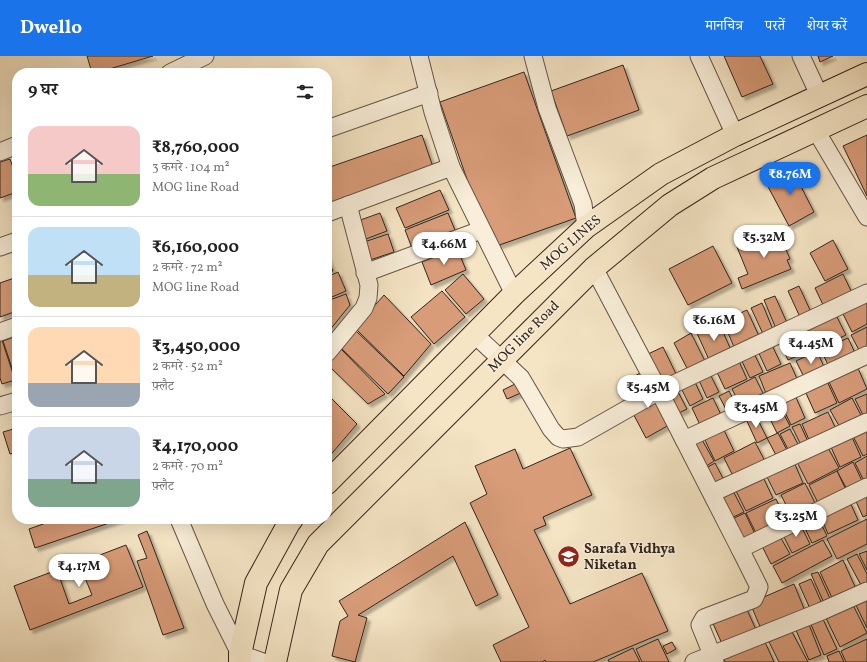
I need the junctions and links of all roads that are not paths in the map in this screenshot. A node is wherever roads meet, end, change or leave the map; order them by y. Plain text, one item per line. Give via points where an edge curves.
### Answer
1 (205, 56) edge
2 (419, 56) edge
3 (533, 56) edge
4 (699, 56) edge
5 (801, 56) edge
6 (180, 68) edge
7 (867, 74) edge
8 (428, 93) junction
9 (820, 97) junction
10 (867, 106) edge
11 (332, 127) edge
12 (815, 129) junction
13 (735, 135) junction
14 (12, 147) edge
15 (0, 152) edge
16 (451, 167) junction
17 (348, 205) junction
18 (332, 211) edge
19 (867, 217) edge
20 (586, 227) junction
21 (481, 230) junction
22 (12, 242) edge
23 (0, 246) edge
24 (594, 268) junction
25 (365, 274) junction
26 (867, 293) edge
27 (514, 294) junction
28 (12, 328) edge
29 (0, 332) edge
30 (474, 334) junction
31 (332, 347) edge
32 (867, 355) edge
33 (501, 360) junction
34 (659, 391) junction
35 (12, 402) edge
36 (0, 406) edge
37 (867, 422) edge
38 (684, 440) junction
39 (332, 478) edge
40 (867, 487) edge
41 (712, 493) junction
42 (181, 524) edge
43 (287, 524) edge
44 (740, 549) junction
45 (867, 591) edge
46 (240, 658) edge
47 (713, 658) edge
48 (263, 662) edge
49 (275, 662) edge
50 (694, 662) edge

1 - 6 street
2 - 8 street
3 - 20 street via 547,108 583,204
4 - 13 street
5 - 9 street
7 - 9 main road, MOG LINES
8 - 11 street
8 - 16 street
9 - 13 main road, MOG LINES
10 - 12 main road, MOG line Road
12 - 19 street
12 - 24 main road, MOG line Road via 713,178 670,205
13 - 20 main road, MOG LINES via 662,174
14 - 15 street
16 - 17 street
16 - 21 street
17 - 18 street
17 - 25 street
20 - 27 main road, MOG LINES
21 - 25 street
21 - 27 street
22 - 23 street
24 - 33 main road, MOG line Road
24 - 34 street
25 - 31 street via 368,298 364,308
26 - 34 street
27 - 30 main road, MOG LINES
28 - 29 street
30 - 33 street
30 - 39 main road, MOG LINES
32 - 38 street
33 - 34 street via 521,378 551,429 563,439 578,437
33 - 49 main road, MOG line Road via 318,544 291,590
34 - 38 street
35 - 36 street
37 - 41 street
38 - 41 street
40 - 44 street
41 - 44 street
42 - 46 street via 214,604
43 - 46 main road via 256,583
44 - 47 street via 759,587 754,599 704,618 700,625
45 - 47 street
46 - 48 street
47 - 50 street

